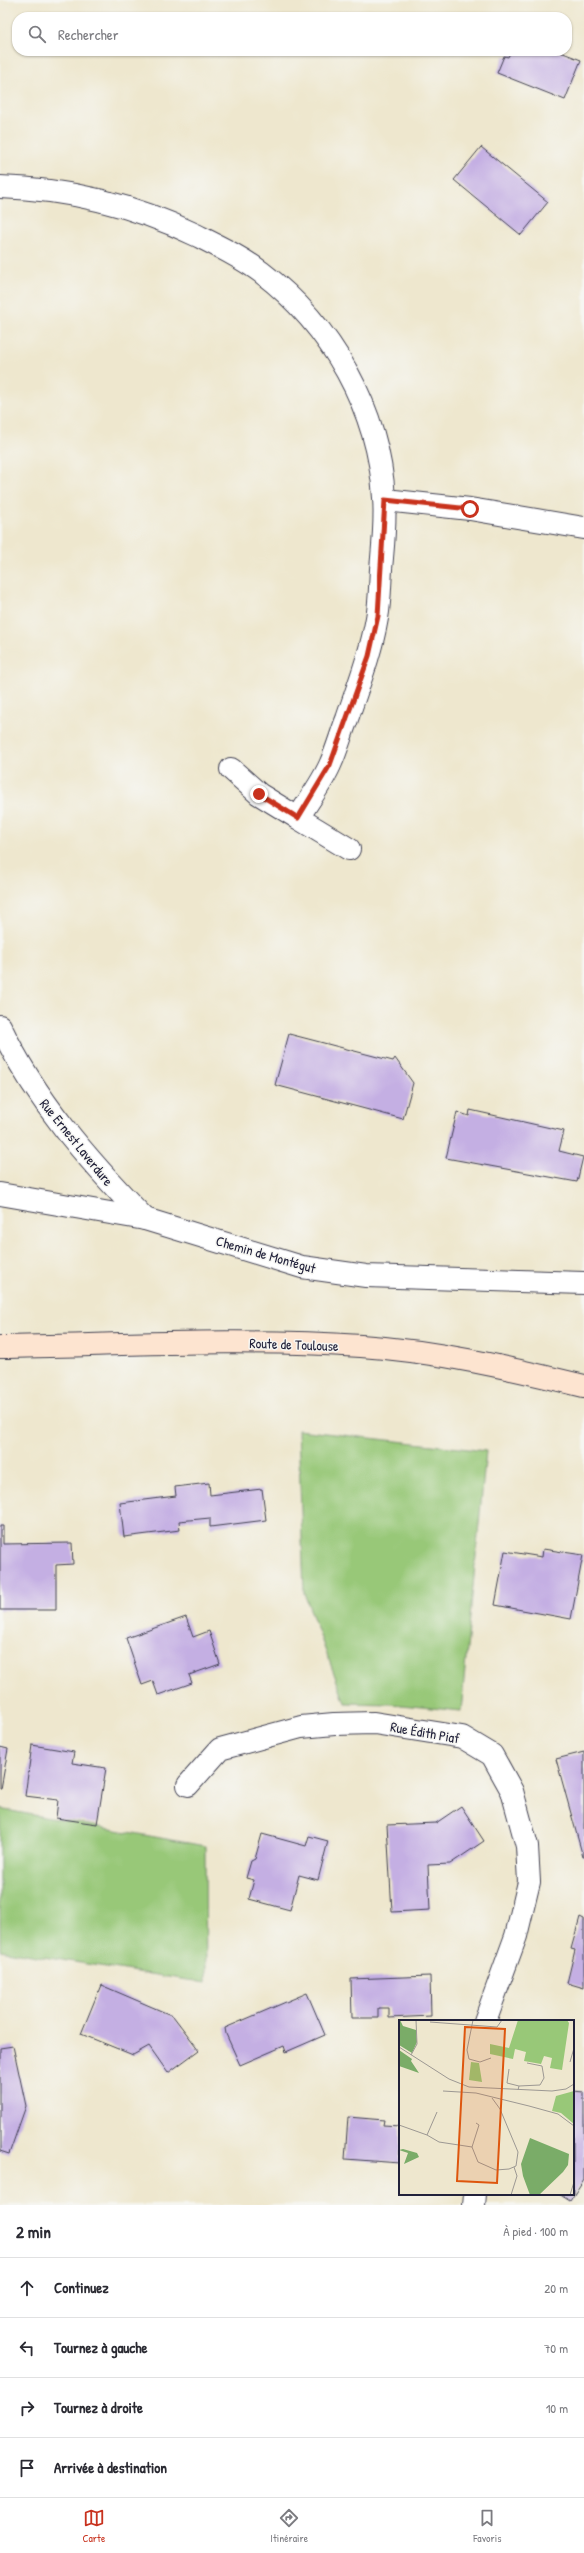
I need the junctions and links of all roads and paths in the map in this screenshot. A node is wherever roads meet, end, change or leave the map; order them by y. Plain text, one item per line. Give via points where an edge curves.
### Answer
1 (0, 187) edge
2 (385, 500) junction
3 (584, 528) edge
4 (231, 769) dead end
5 (298, 818) junction
6 (349, 849) dead end
7 (0, 1026) edge
8 (0, 1194) edge
9 (145, 1219) junction
10 (584, 1283) edge
11 (0, 1347) edge
12 (584, 1386) edge
13 (188, 1785) dead end
14 (485, 2020) edge
15 (475, 2195) edge
16 (474, 2205) edge

1 - 2 street via 28,187 79,195 127,207 174,224 224,248 260,272 294,301 320,330 341,360 373,430 381,464
2 - 3 street via 470,509
2 - 5 street via 378,616 369,656 330,765
4 - 5 street via 259,794
5 - 6 street
7 - 9 street, Rue Ernest Laverdure via 16,1060 41,1099 97,1170
8 - 9 street, Chemin de Montégut
9 - 10 street, Chemin de Montégut via 302,1267 366,1276
11 - 12 main road, Route de Toulouse via 258,1342 362,1346 482,1361
13 - 14 street, Rue Édith Piaf via 220,1749 301,1727 327,1724 374,1723 462,1737 492,1755 512,1791 527,1846 529,1882 516,1936
15 - 16 street

